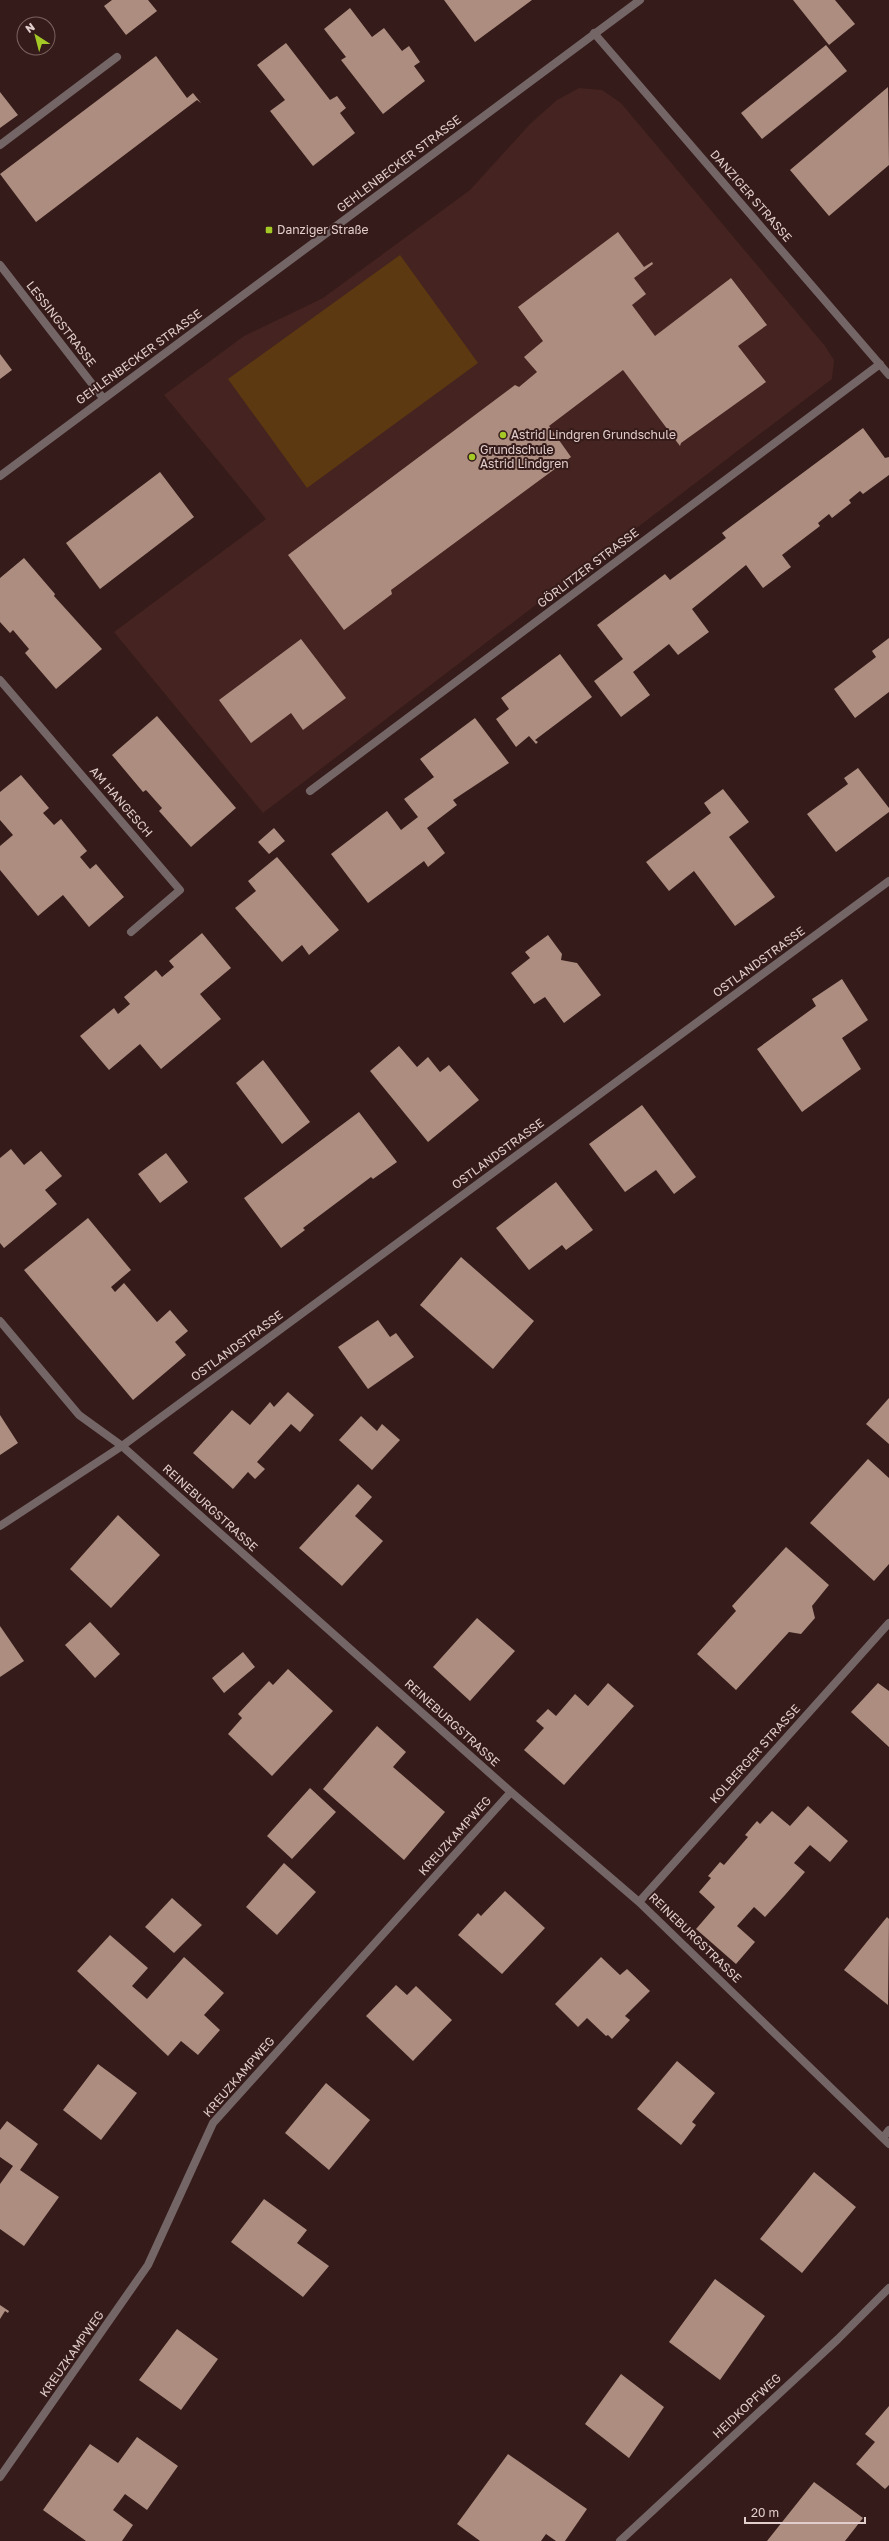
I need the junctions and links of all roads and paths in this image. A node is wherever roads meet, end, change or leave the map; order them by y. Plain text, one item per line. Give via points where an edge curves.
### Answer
1 (640, 0) edge
2 (594, 34) junction
3 (117, 57) dead end
4 (0, 145) edge
5 (0, 265) edge
6 (880, 364) junction
7 (889, 375) edge
8 (103, 398) junction
9 (0, 476) edge
10 (0, 680) edge
11 (310, 791) dead end
12 (889, 881) edge
13 (131, 932) dead end
14 (0, 1321) edge
15 (122, 1446) junction
16 (0, 1526) edge
17 (889, 1623) edge
18 (511, 1792) junction
19 (639, 1902) junction
20 (889, 2130) edge
21 (886, 2141) edge
22 (889, 2288) edge
23 (0, 2477) edge
24 (620, 2541) edge

1 - 2 street, GEHLENBECKER STRASSE
2 - 6 street, DANZIGER STRASSE
2 - 8 street, GEHLENBECKER STRASSE
3 - 4 street
5 - 8 street, LESSINGSTRASSE
6 - 7 street, DANZIGER STRASSE
6 - 11 street, GÖRLITZER STRASSE
8 - 9 street, GEHLENBECKER STRASSE
10 - 13 street, AM HANGESCH via 180,890
12 - 15 street, OSTLANDSTRASSE
14 - 15 street, REINEBURGSTRASSE via 79,1415
15 - 16 street, OSTLANDSTRASSE
15 - 18 street, REINEBURGSTRASSE
17 - 19 street, KOLBERGER STRASSE
18 - 19 street, REINEBURGSTRASSE
18 - 23 street, KREUZKAMPWEG via 213,2123 148,2265
19 - 21 street, REINEBURGSTRASSE
20 - 21 street
22 - 24 street, HEIDKOPFWEG via 838,2339

